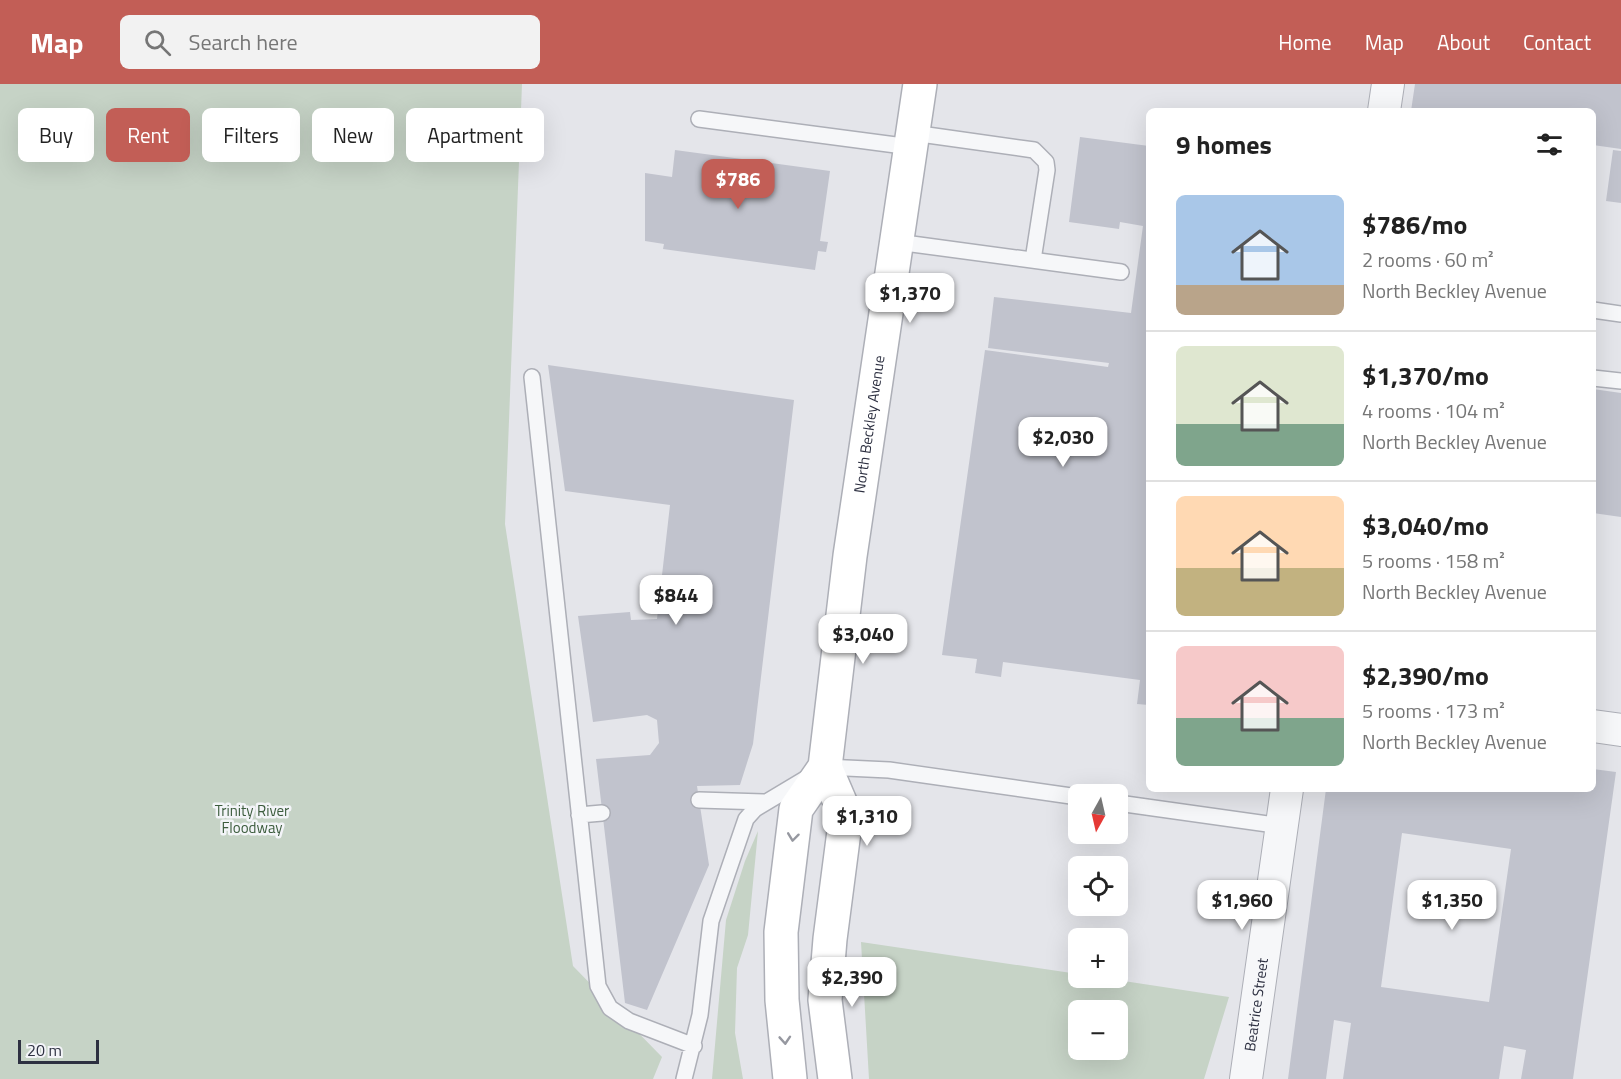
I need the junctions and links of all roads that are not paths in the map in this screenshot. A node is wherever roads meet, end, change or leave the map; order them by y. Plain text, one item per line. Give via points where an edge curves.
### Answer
1 (920, 84) edge
2 (1388, 84) edge
3 (1384, 108) edge
4 (699, 118) dead end
5 (912, 140) junction
6 (897, 242) junction
7 (1033, 260) junction
8 (1121, 272) dead end
9 (1596, 310) edge
10 (1621, 314) edge
11 (532, 377) dead end
12 (1596, 378) edge
13 (1621, 381) edge
14 (1596, 726) edge
15 (1621, 730) edge
16 (825, 767) junction
17 (1287, 792) edge
18 (1068, 796) edge
19 (699, 801) dead end
20 (769, 802) junction
21 (1128, 804) edge
22 (602, 813) dead end
23 (579, 815) junction
24 (1282, 826) junction
25 (694, 1046) junction
26 (684, 1079) edge
27 (790, 1079) edge
28 (835, 1079) edge
29 (1246, 1079) edge

1 - 5 main road, North Beckley Avenue
2 - 3 street
4 - 5 lane
5 - 6 main road, North Beckley Avenue
5 - 7 lane via 1035,150 1041,155 1047,170
6 - 7 lane
6 - 16 main road, North Beckley Avenue via 850,556
7 - 8 lane
9 - 10 lane
11 - 23 lane
12 - 13 lane
14 - 15 street
16 - 18 lane via 889,770
16 - 20 lane
16 -> 27 main road, North Beckley Avenue via 796,809 783,921 782,1000
16 - 28 main road, North Beckley Avenue via 846,816 825,1000
17 - 24 street, Beatrice Street
19 - 20 lane
20 - 25 lane via 755,809 747,819 717,897
21 - 24 lane
22 - 23 lane
23 - 25 lane via 598,986 610,1008 629,1021
24 - 29 street, Beatrice Street
25 - 26 lane

